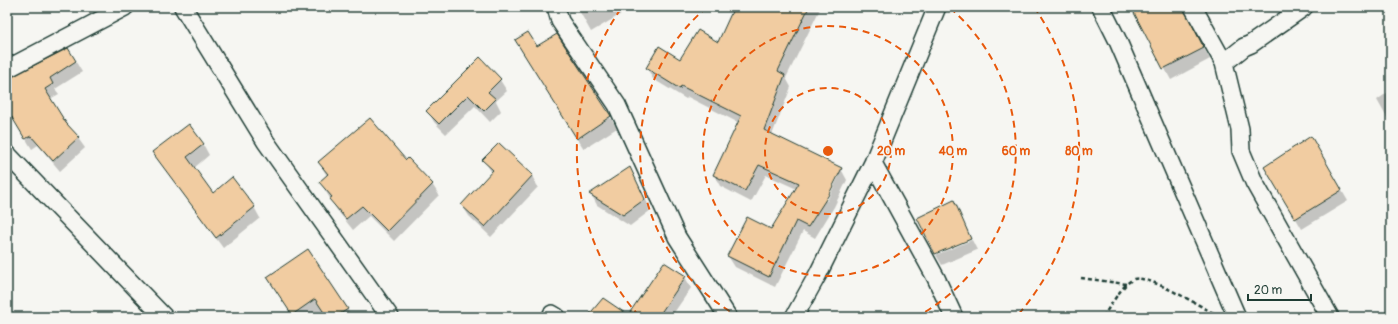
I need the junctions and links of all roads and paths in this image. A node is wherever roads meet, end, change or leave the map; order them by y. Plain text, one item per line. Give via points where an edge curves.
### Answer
1 (124, 7) edge
2 (183, 7) edge
3 (556, 7) edge
4 (938, 7) edge
5 (1100, 7) edge
6 (1193, 7) edge
7 (1304, 7) edge
8 (1224, 63) junction
9 (7, 70) edge
10 (7, 154) edge
11 (873, 163) junction
12 (1080, 278) dead end
13 (1126, 284) junction
14 (164, 317) edge
15 (390, 317) edge
16 (728, 317) edge
17 (794, 317) edge
18 (954, 317) edge
19 (1103, 317) edge
20 (1220, 317) edge
21 (1237, 317) edge
22 (1330, 317) edge

1 - 9 street
2 - 15 street via 266,142
3 - 16 street via 560,21 617,105 677,237
4 - 11 street
5 - 21 street via 1120,46
6 - 8 street
7 - 8 street
8 - 22 street via 1240,129 1241,151 1254,182
10 - 14 street
11 - 17 street
11 - 18 street via 936,278
12 - 13 path
13 - 19 path
13 - 20 path via 1134,279 1147,279

